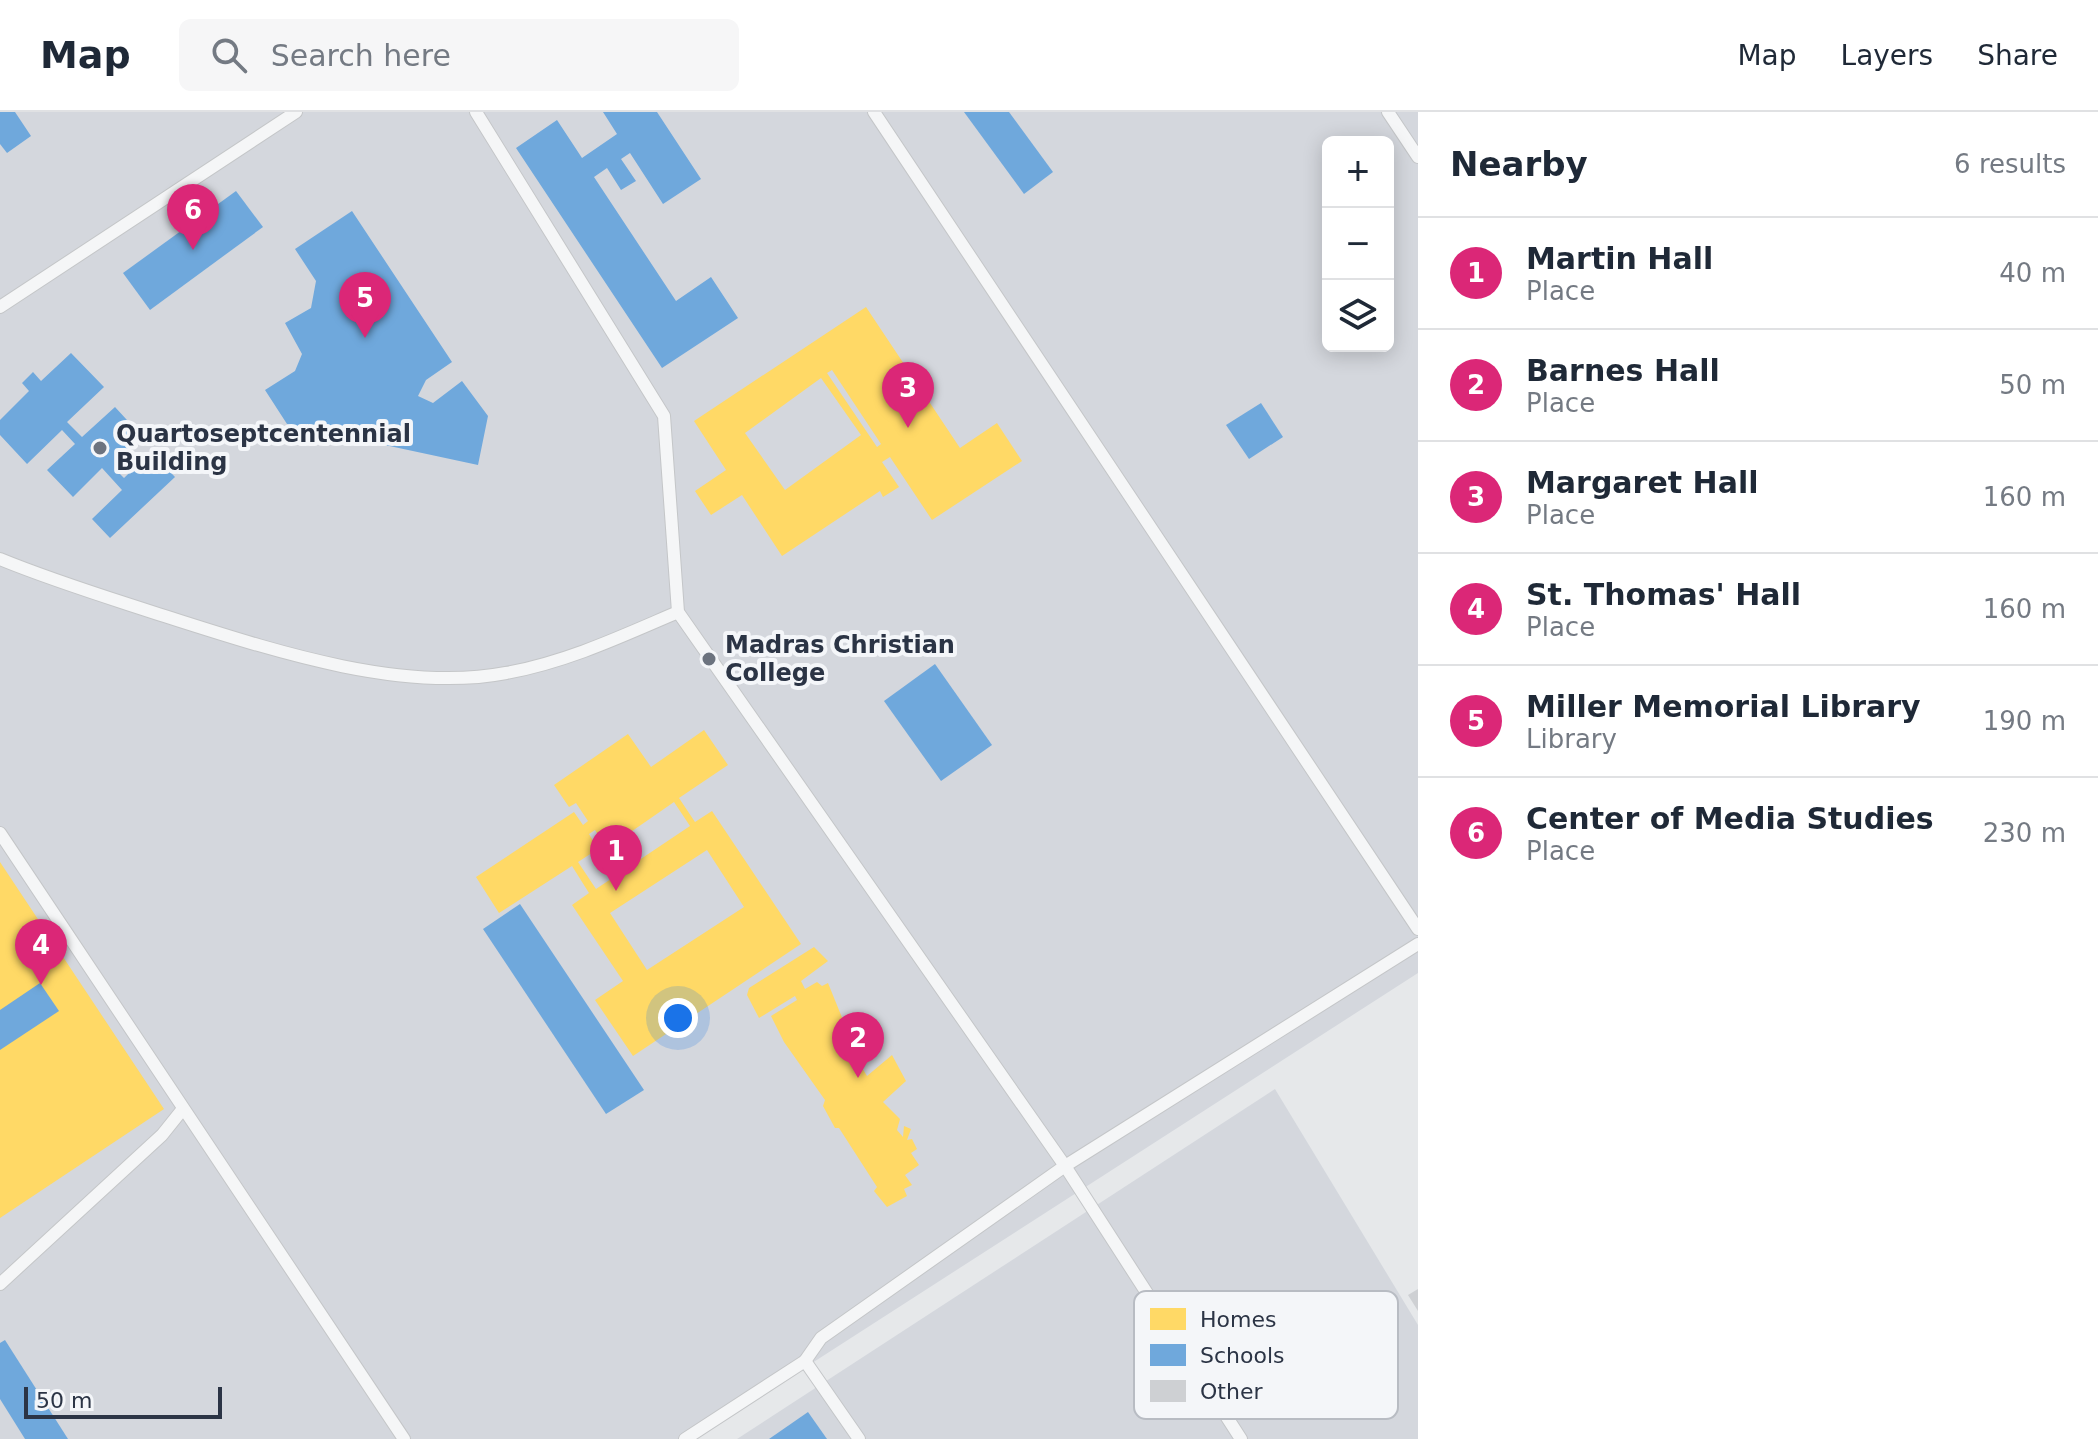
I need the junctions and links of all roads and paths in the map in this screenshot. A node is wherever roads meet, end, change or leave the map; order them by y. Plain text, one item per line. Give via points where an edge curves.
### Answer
1 (296, 112) edge
2 (476, 112) edge
3 (874, 112) edge
4 (1388, 112) edge
5 (1418, 157) edge
6 (0, 307) edge
7 (0, 559) edge
8 (678, 612) junction
9 (0, 833) edge
10 (1418, 929) edge
11 (1418, 944) edge
12 (182, 1110) junction
13 (1065, 1166) junction
14 (0, 1284) edge
15 (1146, 1291) edge
16 (805, 1361) junction
17 (1228, 1419) edge
18 (404, 1439) edge
19 (685, 1439) edge
20 (859, 1439) edge
21 (1241, 1439) edge

1 - 6 lane
2 - 8 lane via 664,416
3 - 10 lane
4 - 5 lane
7 - 8 lane via 238,639 386,673 454,679 552,662
8 - 13 lane
9 - 12 lane
11 - 13 lane
12 - 14 lane via 162,1135
12 - 18 lane
13 - 15 lane
13 - 16 lane via 821,1338
16 - 19 lane
16 - 20 lane
17 - 21 lane

